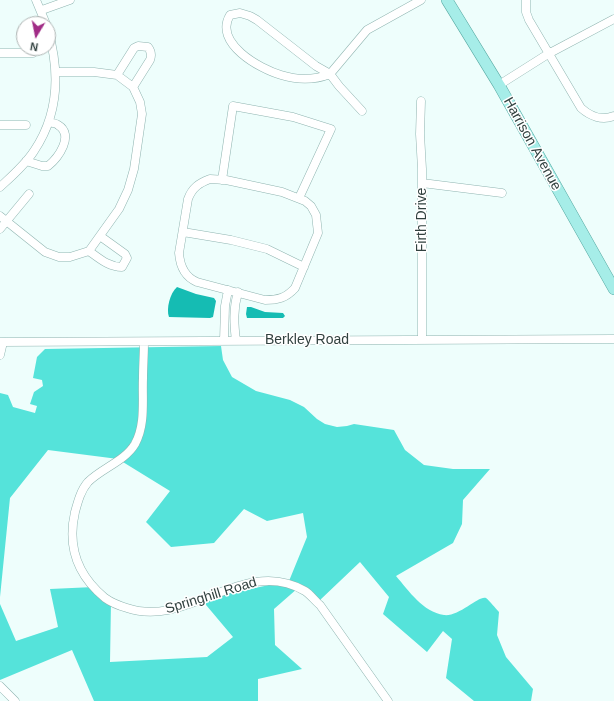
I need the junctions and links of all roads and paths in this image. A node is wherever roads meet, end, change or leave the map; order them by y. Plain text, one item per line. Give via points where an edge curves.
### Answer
1 (36, 0) edge
2 (70, 0) edge
3 (421, 0) edge
4 (447, 0) edge
5 (526, 0) edge
6 (42, 10) junction
7 (44, 16) edge
8 (614, 19) edge
9 (0, 53) edge
10 (16, 53) edge
11 (548, 54) junction
12 (53, 56) edge
13 (56, 72) junction
14 (330, 74) junction
15 (117, 75) junction
16 (499, 85) junction
17 (133, 87) junction
18 (421, 101) dead end
19 (362, 111) dead end
20 (614, 116) edge
21 (49, 122) junction
22 (0, 125) edge
23 (26, 125) dead end
24 (26, 161) junction
25 (222, 180) junction
26 (422, 183) junction
27 (0, 187) edge
28 (502, 193) dead end
29 (29, 194) dead end
30 (299, 198) junction
31 (3, 219) edge
32 (0, 229) edge
33 (183, 232) junction
34 (100, 236) junction
35 (90, 251) junction
36 (304, 267) junction
37 (614, 289) edge
38 (228, 290) junction
39 (238, 292) junction
40 (614, 339) edge
41 (422, 340) junction
42 (224, 341) junction
43 (236, 341) junction
44 (2, 342) edge
45 (144, 342) junction
46 (0, 355) edge
47 (0, 686) edge
48 (15, 701) edge
49 (388, 701) edge

1 - 6 street
2 - 6 street
3 - 14 street via 367,30
4 - 16 main road, Harrison Avenue
5 - 11 street via 529,20
6 - 7 street
8 - 11 street
9 - 10 street
11 - 16 street
11 - 20 street via 581,108 597,117
12 - 13 street
13 - 15 street
13 - 21 street
14 - 14 street via 319,78 298,78 265,69 251,61 229,41 228,18 240,13 250,16
14 - 19 street
15 - 17 street
15 - 17 street via 134,48 148,47 152,56
16 - 37 main road, Harrison Avenue
17 - 34 street via 142,114 134,169 119,209
18 - 26 street, Firth Drive
21 - 24 street
21 - 24 street via 58,125 65,132 66,139 58,156 48,166
22 - 23 street
24 - 27 street
25 - 30 street
25 - 30 street via 233,106 293,117 331,129
25 - 33 street via 202,181 191,191
26 - 28 street
26 - 41 street, Firth Drive
29 - 31 street
30 - 36 street via 310,206 318,222 318,233
31 - 32 street
31 - 35 street via 45,252 59,257 70,257
33 - 36 street via 267,249
33 - 38 street via 180,260 186,274 197,282
34 - 35 street
34 - 35 street via 125,254 127,258 122,267 109,265
36 - 39 street via 295,288 283,298 265,300
38 - 39 street
38 - 42 street
39 - 43 street via 233,318
40 - 41 street, Berkley Road
41 - 43 street, Berkley Road
42 - 43 street, Berkley Road
42 - 45 street, Berkley Road
44 - 45 street, Berkley Road
44 - 46 street
45 - 49 street, Springhill Road via 142,415 138,437 130,450 89,482 80,494 76,508 72,530 73,545 76,560 83,573 108,600 131,610 147,612 163,612 260,580 272,580 295,586 320,605
47 - 48 street

